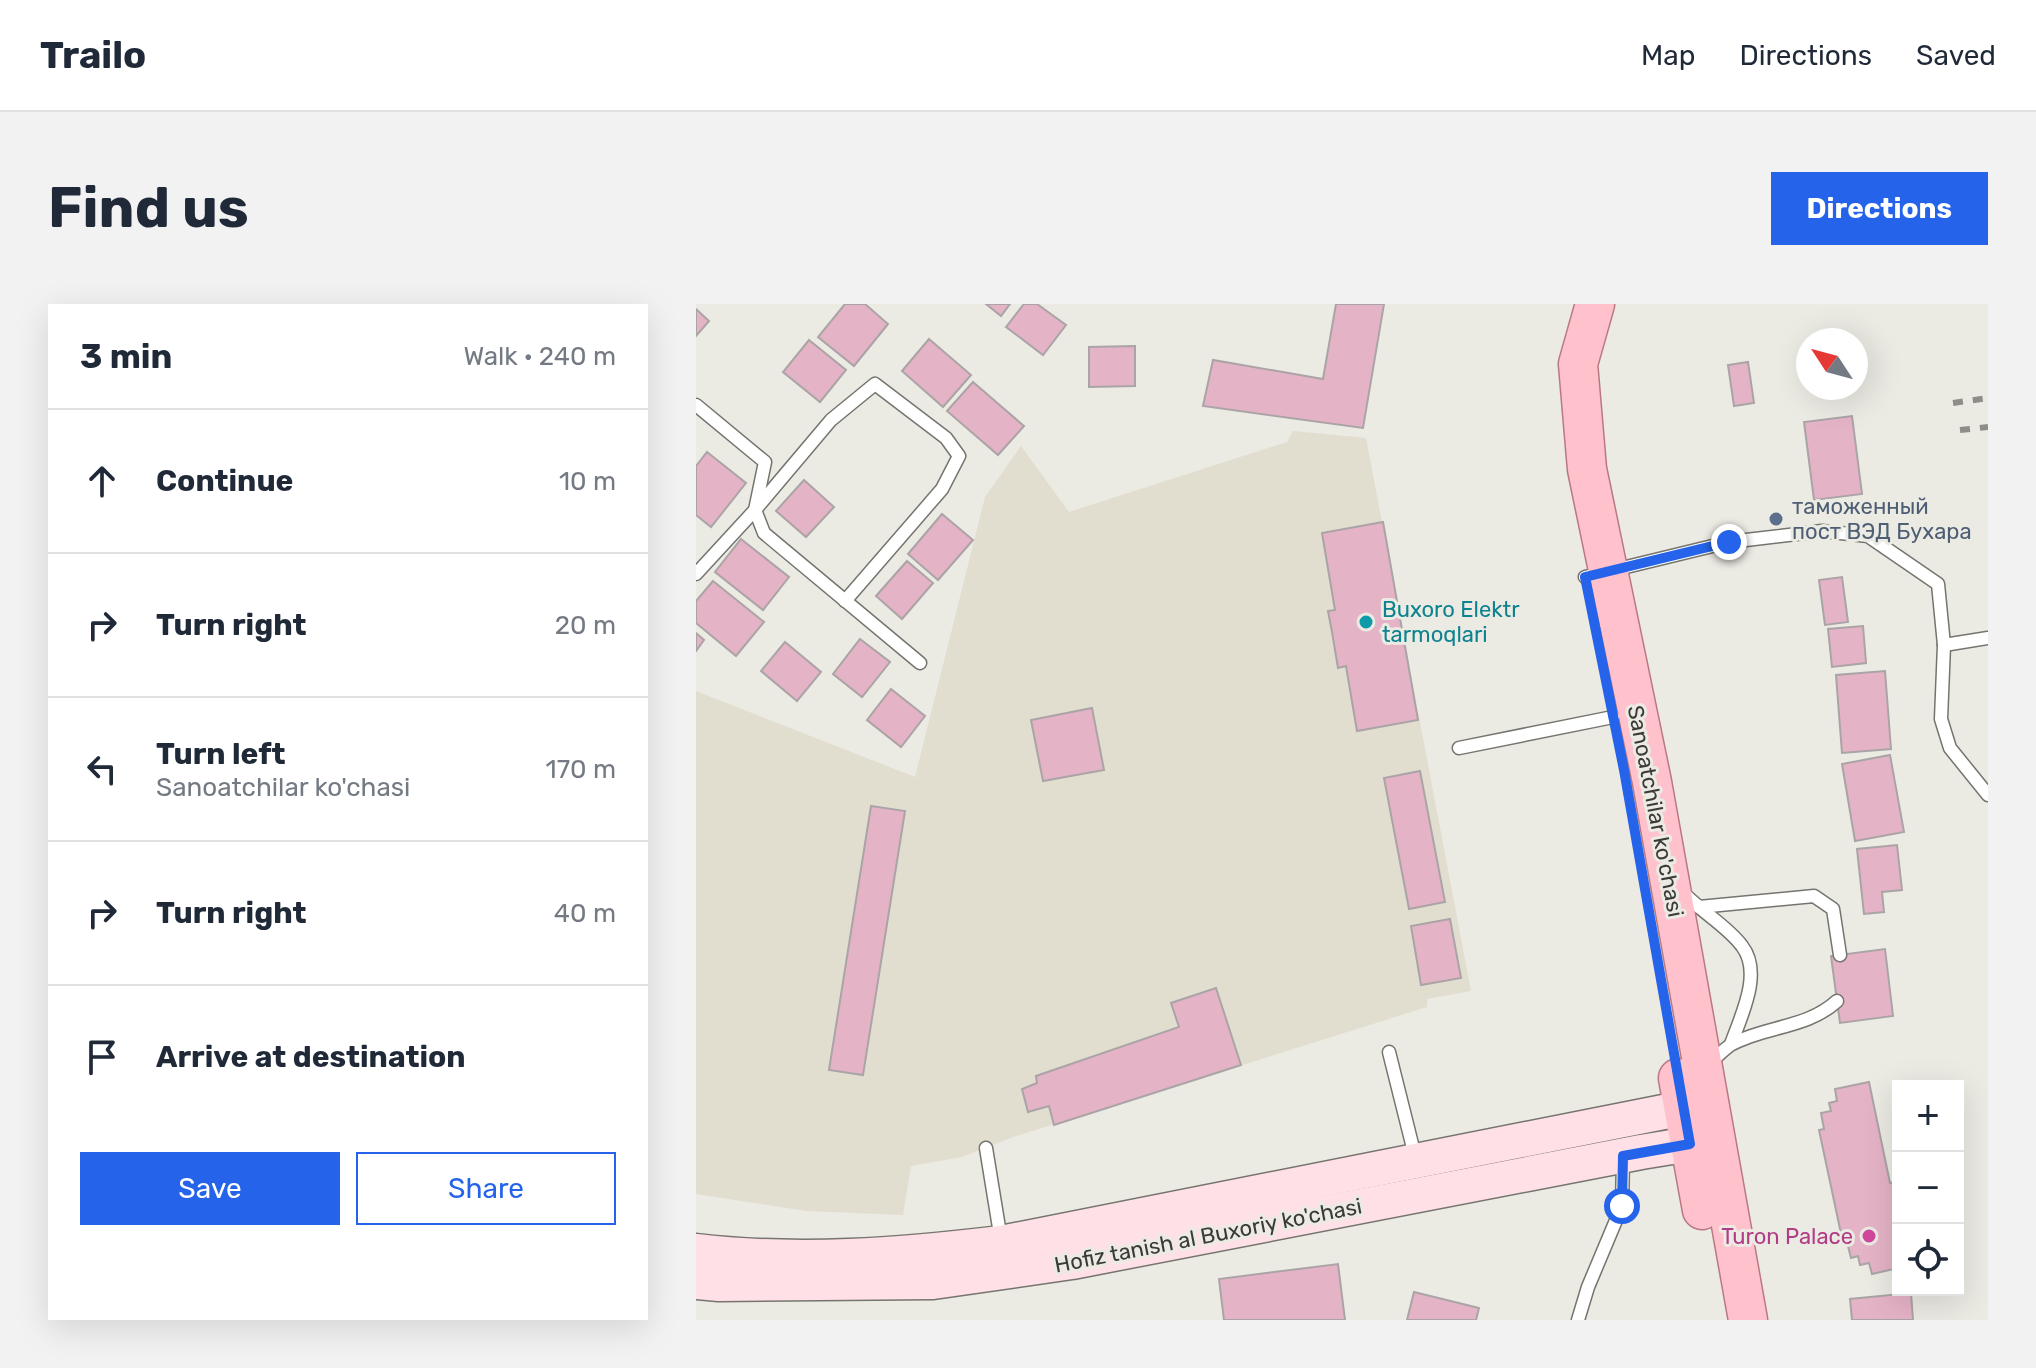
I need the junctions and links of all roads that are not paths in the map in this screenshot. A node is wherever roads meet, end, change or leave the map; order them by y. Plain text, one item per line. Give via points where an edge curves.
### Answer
1 (1575, 304) edge
2 (1595, 304) edge
3 (696, 405) edge
4 (755, 510) junction
5 (1597, 573) junction
6 (696, 574) edge
7 (845, 601) junction
8 (1988, 638) edge
9 (1944, 645) junction
10 (920, 663) dead end
11 (1613, 717) junction
12 (1459, 748) dead end
13 (1988, 795) edge
14 (1669, 880) junction
15 (1699, 907) junction
16 (1840, 955) dead end
17 (1837, 1001) dead end
18 (1731, 1044) junction
19 (1389, 1052) dead end
20 (1700, 1113) junction
21 (986, 1148) dead end
22 (1623, 1156) junction
23 (1416, 1160) junction
24 (1001, 1243) junction
25 (696, 1251) edge
26 (696, 1282) edge
27 (1578, 1320) edge
28 (1722, 1320) edge
29 (1748, 1320) edge

1 - 5 main road, Sanoatchilar ko'chasi via 1559,356 1561,457
2 - 5 main road, Sanoatchilar ko'chasi via 1578,364
3 - 4 lane via 765,462
4 - 6 lane
4 - 7 lane via 764,533
4 - 7 lane via 831,420 875,384 946,438 959,456 942,489
5 - 9 lane via 1729,542 1822,531 1868,536 1938,584
5 - 11 main road, Sanoatchilar ko'chasi
5 - 14 main road, Sanoatchilar ko'chasi via 1652,782
7 - 10 lane
8 - 9 lane
9 - 13 lane via 1941,719 1950,748
11 - 12 lane
11 - 20 main road, Sanoatchilar ko'chasi
14 - 15 lane
14 - 20 main road, Sanoatchilar ko'chasi
15 - 16 lane via 1814,896 1833,909
15 - 18 lane via 1744,948 1749,963 1750,990
17 - 18 lane via 1808,1020
18 - 20 lane
19 - 23 lane
20 - 22 main road, Hofiz tanish al Buxoriy ko'chasi
20 - 23 main road, Hofiz tanish al Buxoriy ko'chasi
20 - 28 main road, Sanoatchilar ko'chasi
20 - 29 main road, Sanoatchilar ko'chasi
21 - 24 lane
22 - 26 main road, Hofiz tanish al Buxoriy ko'chasi via 1072,1262 933,1282
22 - 27 lane via 1622,1206
23 - 24 main road, Hofiz tanish al Buxoriy ko'chasi
24 - 25 main road, Hofiz tanish al Buxoriy ko'chasi via 829,1258

